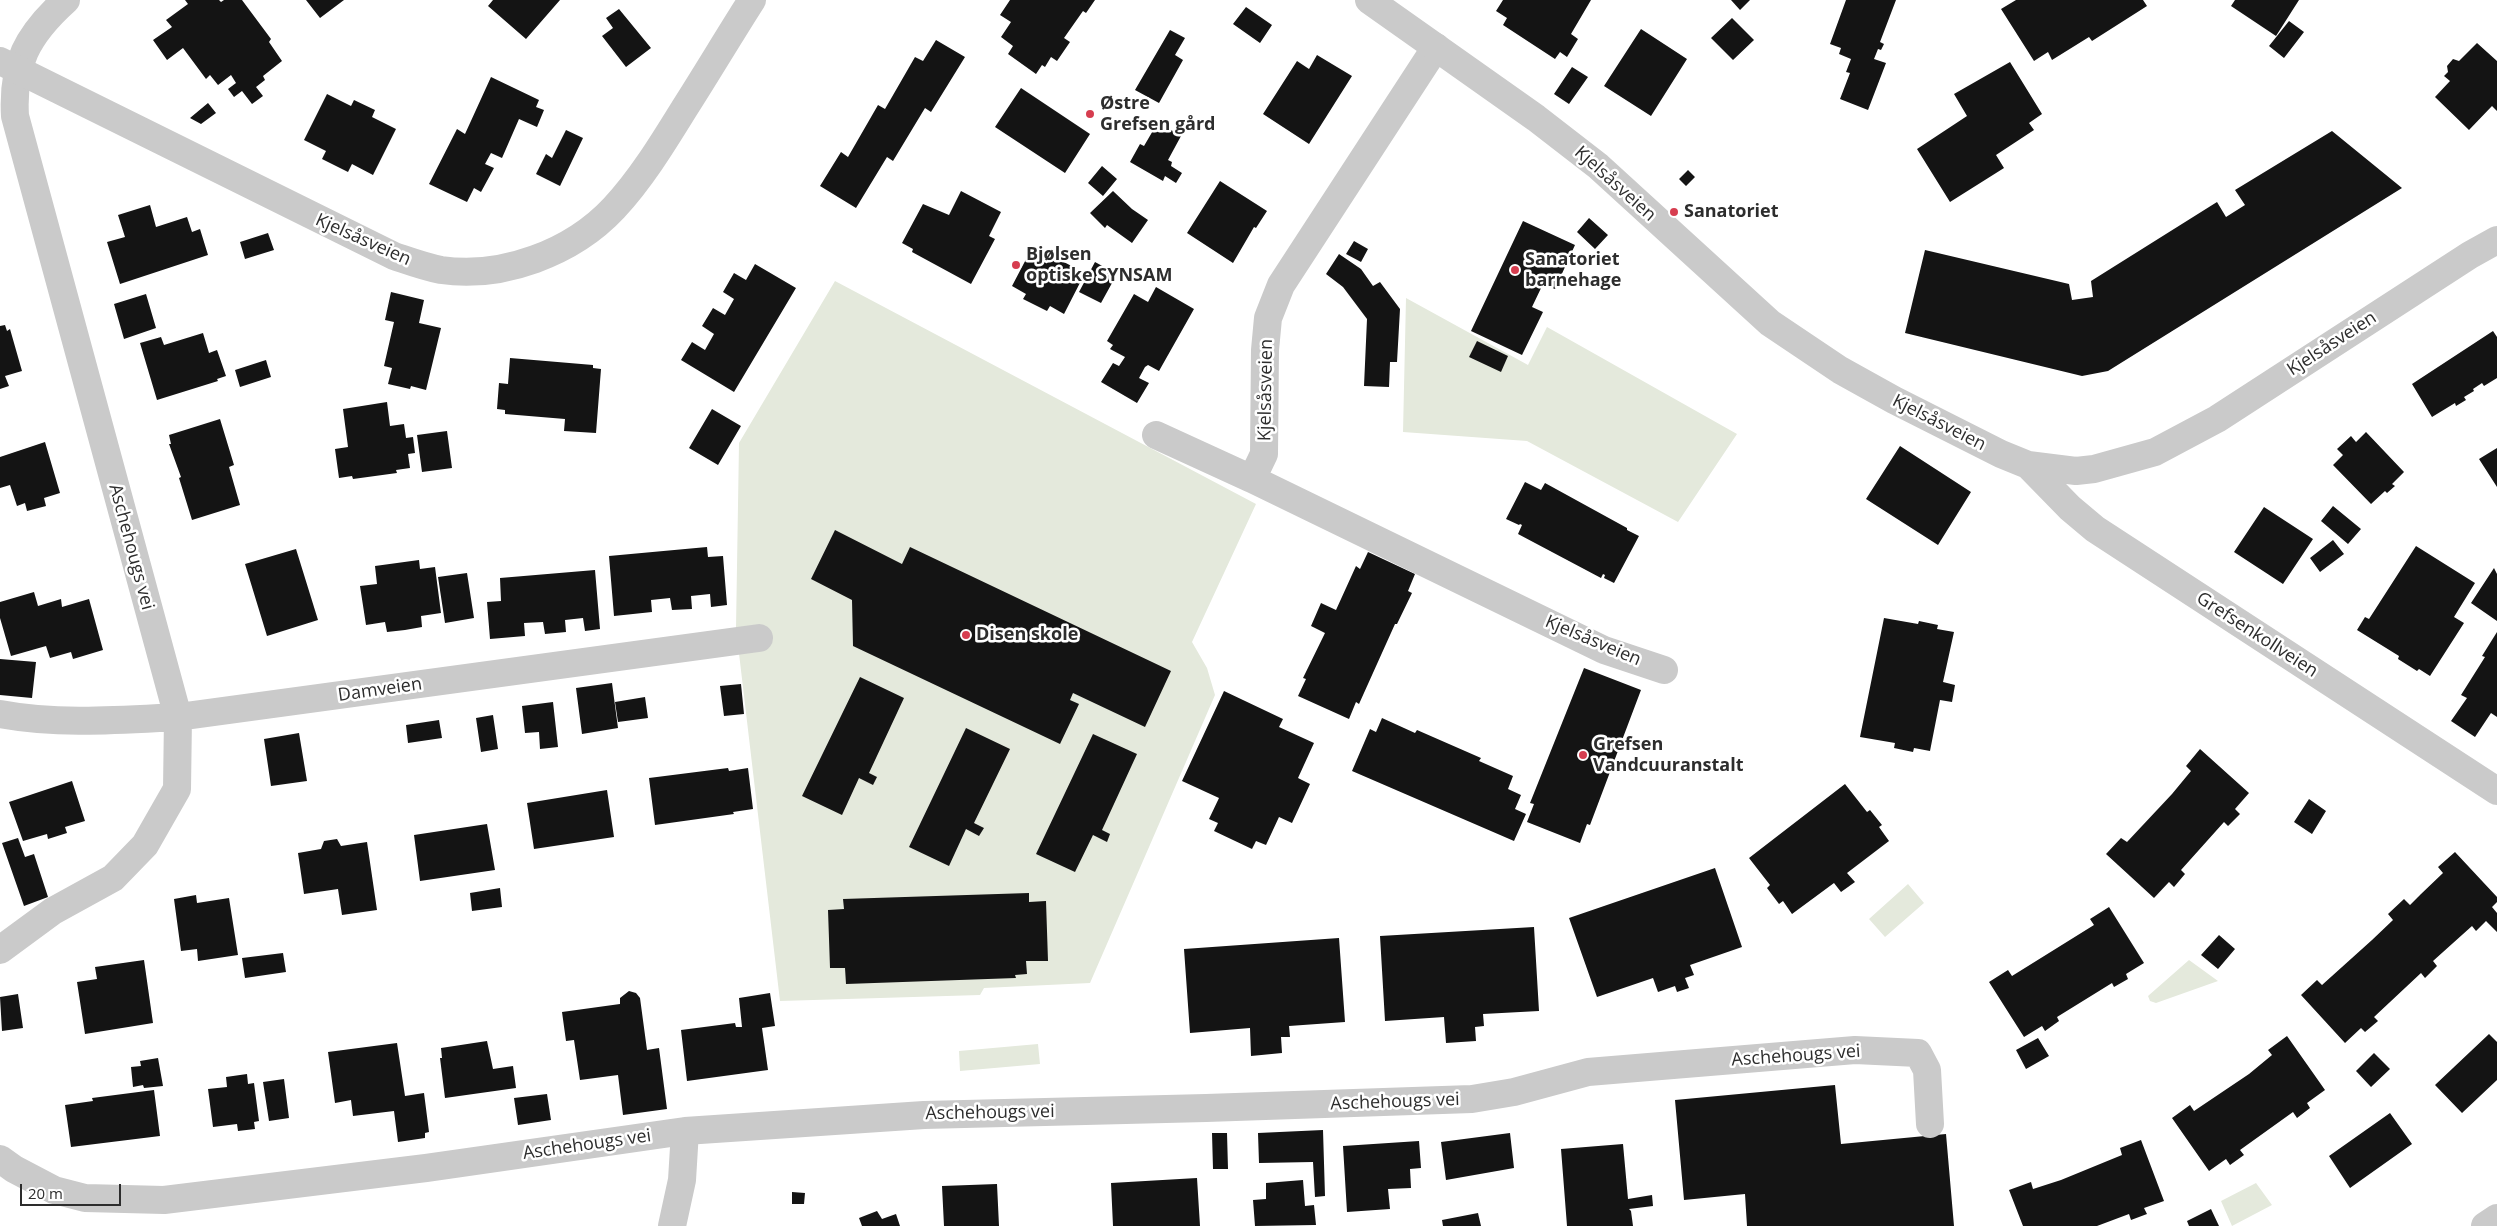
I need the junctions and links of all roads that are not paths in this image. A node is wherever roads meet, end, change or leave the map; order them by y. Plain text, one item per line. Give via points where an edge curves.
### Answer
1 (66, 0) edge
2 (752, 0) edge
3 (1369, 0) edge
4 (1436, 48) junction
5 (8, 65) edge
6 (2497, 240) edge
7 (1156, 435) dead end
8 (2028, 465) junction
9 (1252, 479) junction
10 (759, 638) dead end
11 (1664, 670) dead end
12 (0, 714) edge
13 (178, 717) junction
14 (2497, 791) edge
15 (0, 950) edge
16 (1930, 1124) dead end
17 (685, 1131) junction
18 (0, 1159) edge
19 (2497, 1218) edge
20 (672, 1226) edge
21 (2485, 1226) edge

1 - 5 street, Aschehougs vei via 38,27
2 - 5 street, Kjelsåsveien via 665,139 613,209 594,226 545,255 492,270 442,270 394,256
3 - 4 street, Kjelsåsveien
4 - 8 street, Kjelsåsveien via 1598,166 1770,323 1840,370 1894,400
4 - 9 street, Kjelsåsveien via 1281,285 1268,318 1264,454
5 - 13 street, Aschehougs vei via 22,143
6 - 8 street, Kjelsåsveien via 2217,420 2155,452 2076,471
7 - 9 street, Kjelsåsveien
8 - 14 street, Grefsenkollveien via 2095,529
9 - 11 street, Kjelsåsveien via 1604,650
10 - 13 street, Damveien
12 - 13 street, Damveien via 18,718 98,722
13 - 15 street, Aschehougs vei via 178,789 145,844 113,878 53,911
16 - 17 street, Aschehougs vei via 1927,1070 1918,1053 1855,1050 1588,1072 1514,1092 1472,1099 924,1115
17 - 18 street, Aschehougs vei via 426,1168 164,1200 85,1198 54,1190
17 - 20 street via 682,1180
19 - 21 street

